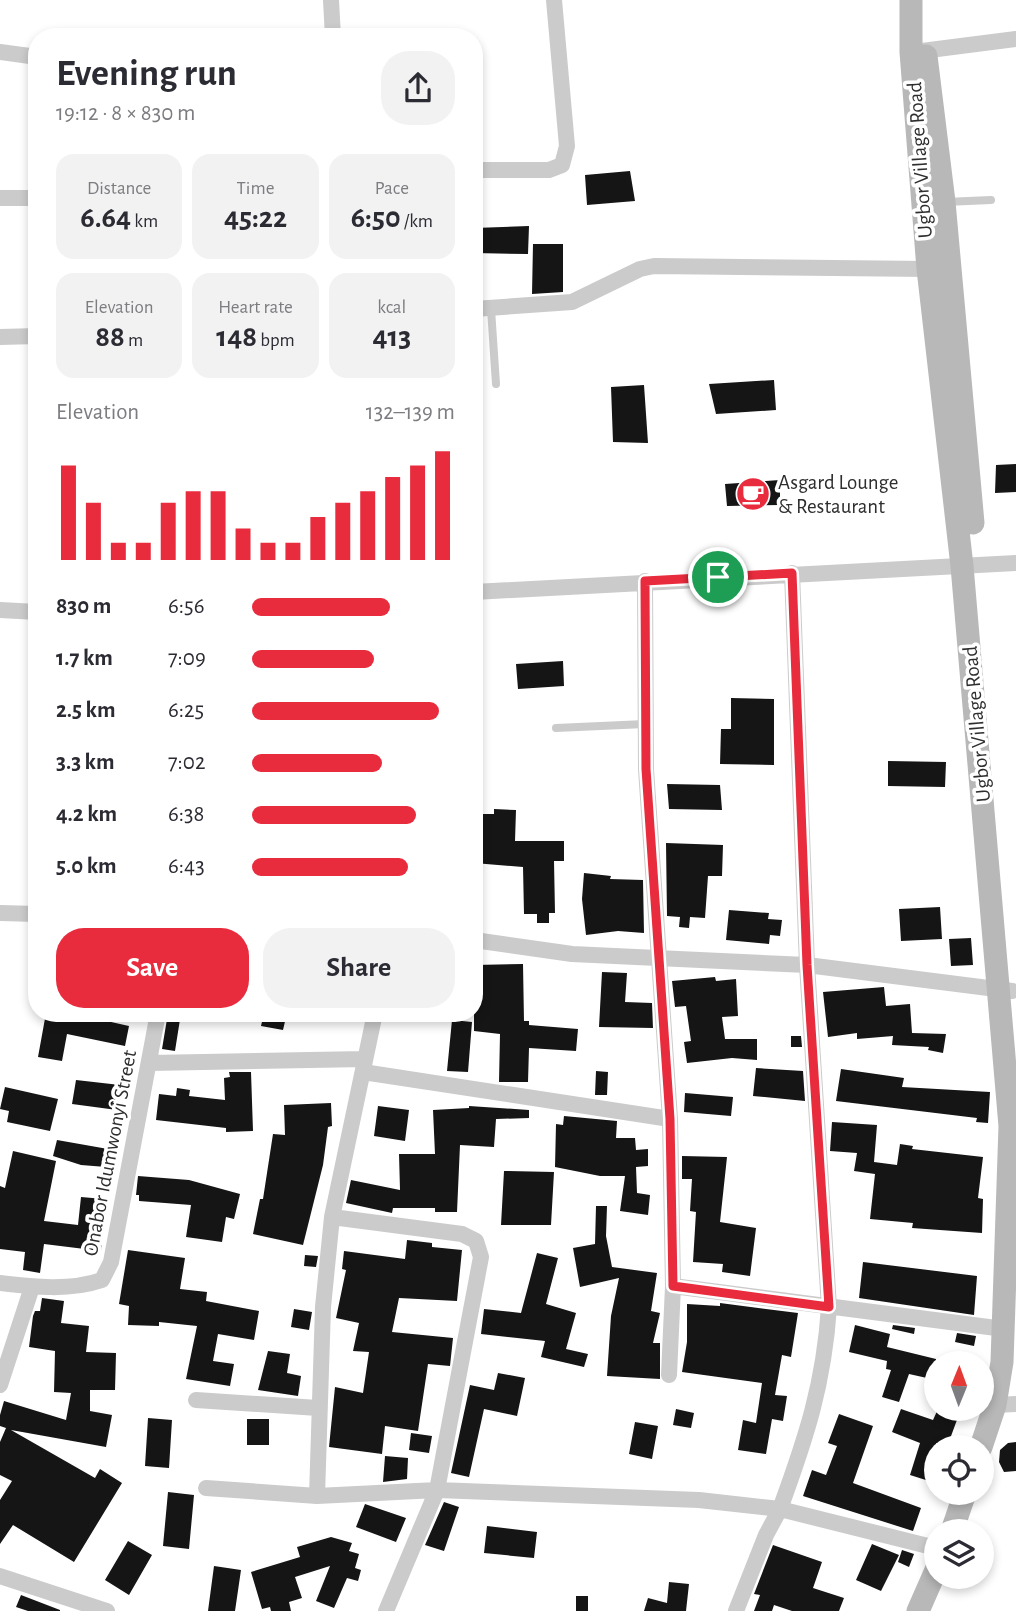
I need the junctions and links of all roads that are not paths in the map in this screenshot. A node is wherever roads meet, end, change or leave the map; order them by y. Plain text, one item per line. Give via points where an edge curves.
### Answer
1 (331, 0) edge
2 (554, 0) edge
3 (911, 0) edge
4 (926, 0) edge
5 (333, 28) edge
6 (1016, 39) edge
7 (918, 52) junction
8 (1, 55) edge
9 (28, 56) edge
10 (483, 170) edge
11 (0, 198) edge
12 (28, 198) edge
13 (991, 200) dead end
14 (934, 202) junction
15 (928, 269) junction
16 (483, 309) edge
17 (28, 336) edge
18 (0, 337) edge
19 (496, 384) dead end
20 (1016, 563) edge
21 (970, 566) junction
22 (792, 573) junction
23 (645, 581) junction
24 (483, 591) edge
25 (0, 610) edge
26 (28, 612) edge
27 (645, 724) junction
28 (556, 729) dead end
29 (0, 913) edge
30 (28, 914) edge
31 (483, 941) edge
32 (659, 958) junction
33 (807, 965) junction
34 (1010, 1008) edge
35 (157, 1022) edge
36 (373, 1022) edge
37 (150, 1063) junction
38 (364, 1066) junction
39 (670, 1119) junction
40 (332, 1217) junction
41 (0, 1283) edge
42 (673, 1286) junction
43 (32, 1287) junction
44 (829, 1307) junction
45 (1004, 1329) junction
46 (669, 1375) dead end
47 (0, 1385) edge
48 (196, 1400) dead end
49 (1006, 1405) edge
50 (318, 1408) junction
51 (988, 1435) edge
52 (206, 1488) dead end
53 (437, 1490) junction
54 (317, 1496) junction
55 (780, 1509) junction
56 (924, 1545) edge
57 (0, 1576) edge
58 (928, 1589) edge
59 (107, 1611) edge
60 (387, 1611) edge
61 (736, 1611) edge
62 (918, 1611) edge

1 - 5 street
2 - 10 street via 565,160 549,170
3 - 7 street, Ugbor Village Road
4 - 7 street, Ugbor Village Road
6 - 7 street
7 - 14 street, Ugbor Village Road
8 - 9 street
11 - 12 street
13 - 14 lane
14 - 15 street, Ugbor Village Road
14 - 21 street, Ugbor Village Road via 961,419
15 - 16 street via 654,266 572,302
15 - 21 street, Ugbor Village Road
16 - 19 lane
17 - 18 street
20 - 21 street
21 - 22 street
21 - 34 street, Ugbor Village Road
22 - 23 street
22 - 33 street
23 - 24 street
23 - 27 street
25 - 26 street
27 - 28 lane
27 - 32 street
29 - 30 street
31 - 32 street via 572,954
32 - 33 street
32 - 39 street
33 - 34 street
33 - 44 street
34 - 45 street, Ugbor Village Road
35 - 37 street, Onabor Idumwonyi Street
36 - 38 street
37 - 38 street
37 - 43 street, Onabor Idumwonyi Street via 111,1262 102,1280 85,1286
38 - 39 street
38 - 40 street
39 - 42 street
40 - 50 street
40 - 53 street via 462,1234 476,1241 481,1257
41 - 43 street, Onabor Idumwonyi Street
42 - 44 street
42 - 46 street
43 - 47 street
44 - 45 street
44 - 55 street via 825,1359 813,1416
45 - 49 street, Ugbor Village Road
48 - 50 street
49 - 51 street, Ugbor Village Road
50 - 54 street
52 - 54 street
53 - 54 street
53 - 55 street via 699,1500
53 - 60 street
55 - 56 street
55 - 61 street
57 - 59 street
58 - 62 street

